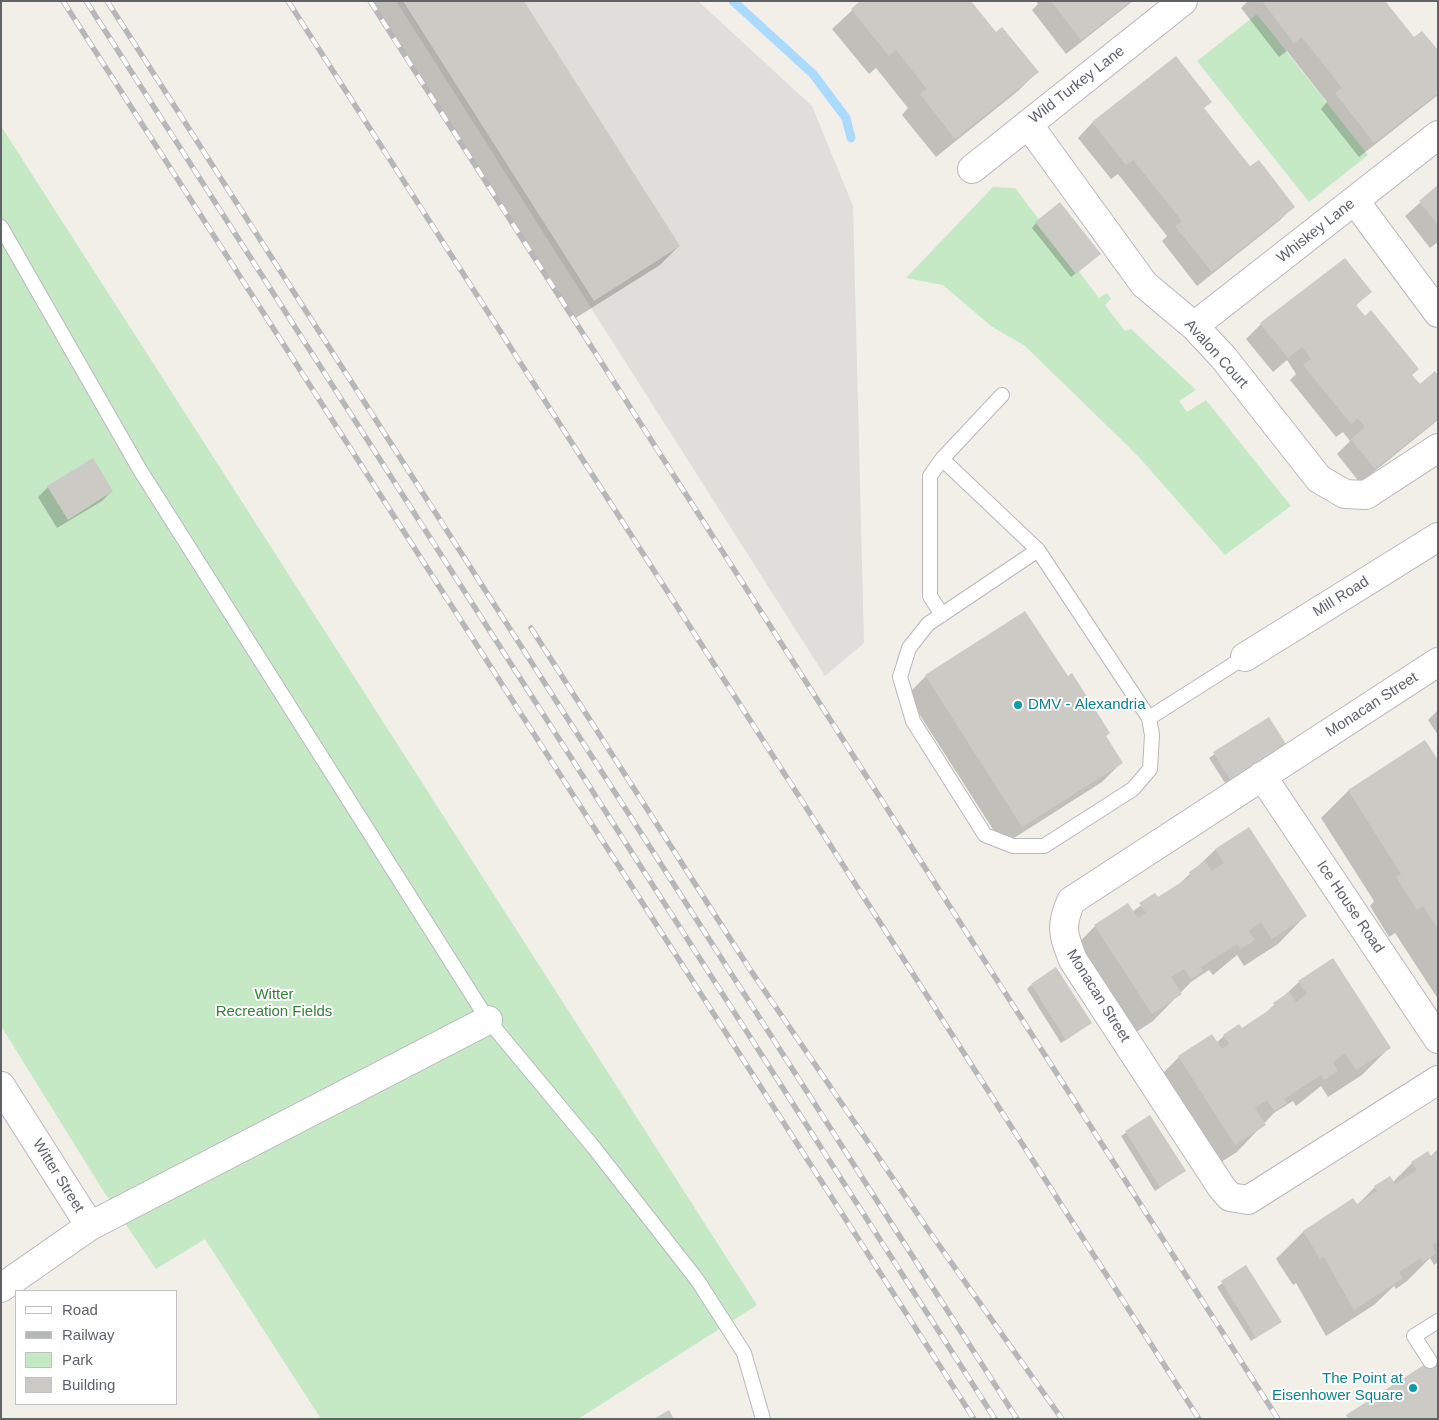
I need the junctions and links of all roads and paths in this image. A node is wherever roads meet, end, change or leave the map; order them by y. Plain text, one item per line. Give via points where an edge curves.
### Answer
1 (1183, 1) edge
2 (1028, 124) junction
3 (1438, 135) edge
4 (972, 169) dead end
5 (1355, 201) junction
6 (1, 227) edge
7 (1438, 313) edge
8 (1194, 326) junction
9 (1002, 395) dead end
10 (1438, 448) edge
11 (942, 459) junction
12 (1438, 537) edge
13 (1038, 550) junction
14 (942, 615) junction
15 (1245, 657) joint
16 (1438, 662) edge
17 (1148, 718) junction
18 (1262, 776) junction
19 (488, 1020) junction
20 (1438, 1039) edge
21 (1438, 1080) edge
22 (1, 1086) edge
23 (90, 1226) junction
24 (1, 1288) edge
25 (1435, 1328) edge
26 (1430, 1361) dead end
27 (763, 1419) edge

1 - 2 street, Wild Turkey Lane
2 - 4 street, Wild Turkey Lane
2 - 8 street, Avalon Court via 1144,284
3 - 5 street, Whiskey Lane
5 - 7 street
5 - 8 street, Whiskey Lane
6 - 19 lane via 140,470
8 - 10 street, Avalon Court via 1223,358 1306,466 1319,479 1345,494 1366,494
9 - 11 lane
11 - 13 lane
11 - 14 lane via 930,476 930,596
12 - 15 street, Mill Road
13 - 14 lane
13 - 17 lane
14 - 17 lane via 928,624 909,648 900,677 913,721 985,835 1013,846 1044,846 1133,789 1150,769 1152,735
15 - 17 lane
16 - 18 street, Monacan Street
18 - 20 street, Ice House Road
18 - 21 street, Monacan Street via 1071,902 1063,921 1073,960 1222,1188 1236,1200 1248,1200
19 - 23 street
19 - 27 lane via 698,1281 744,1353
22 - 23 street, Witter Street
23 - 24 street, Witter Street
25 - 26 lane via 1414,1336

